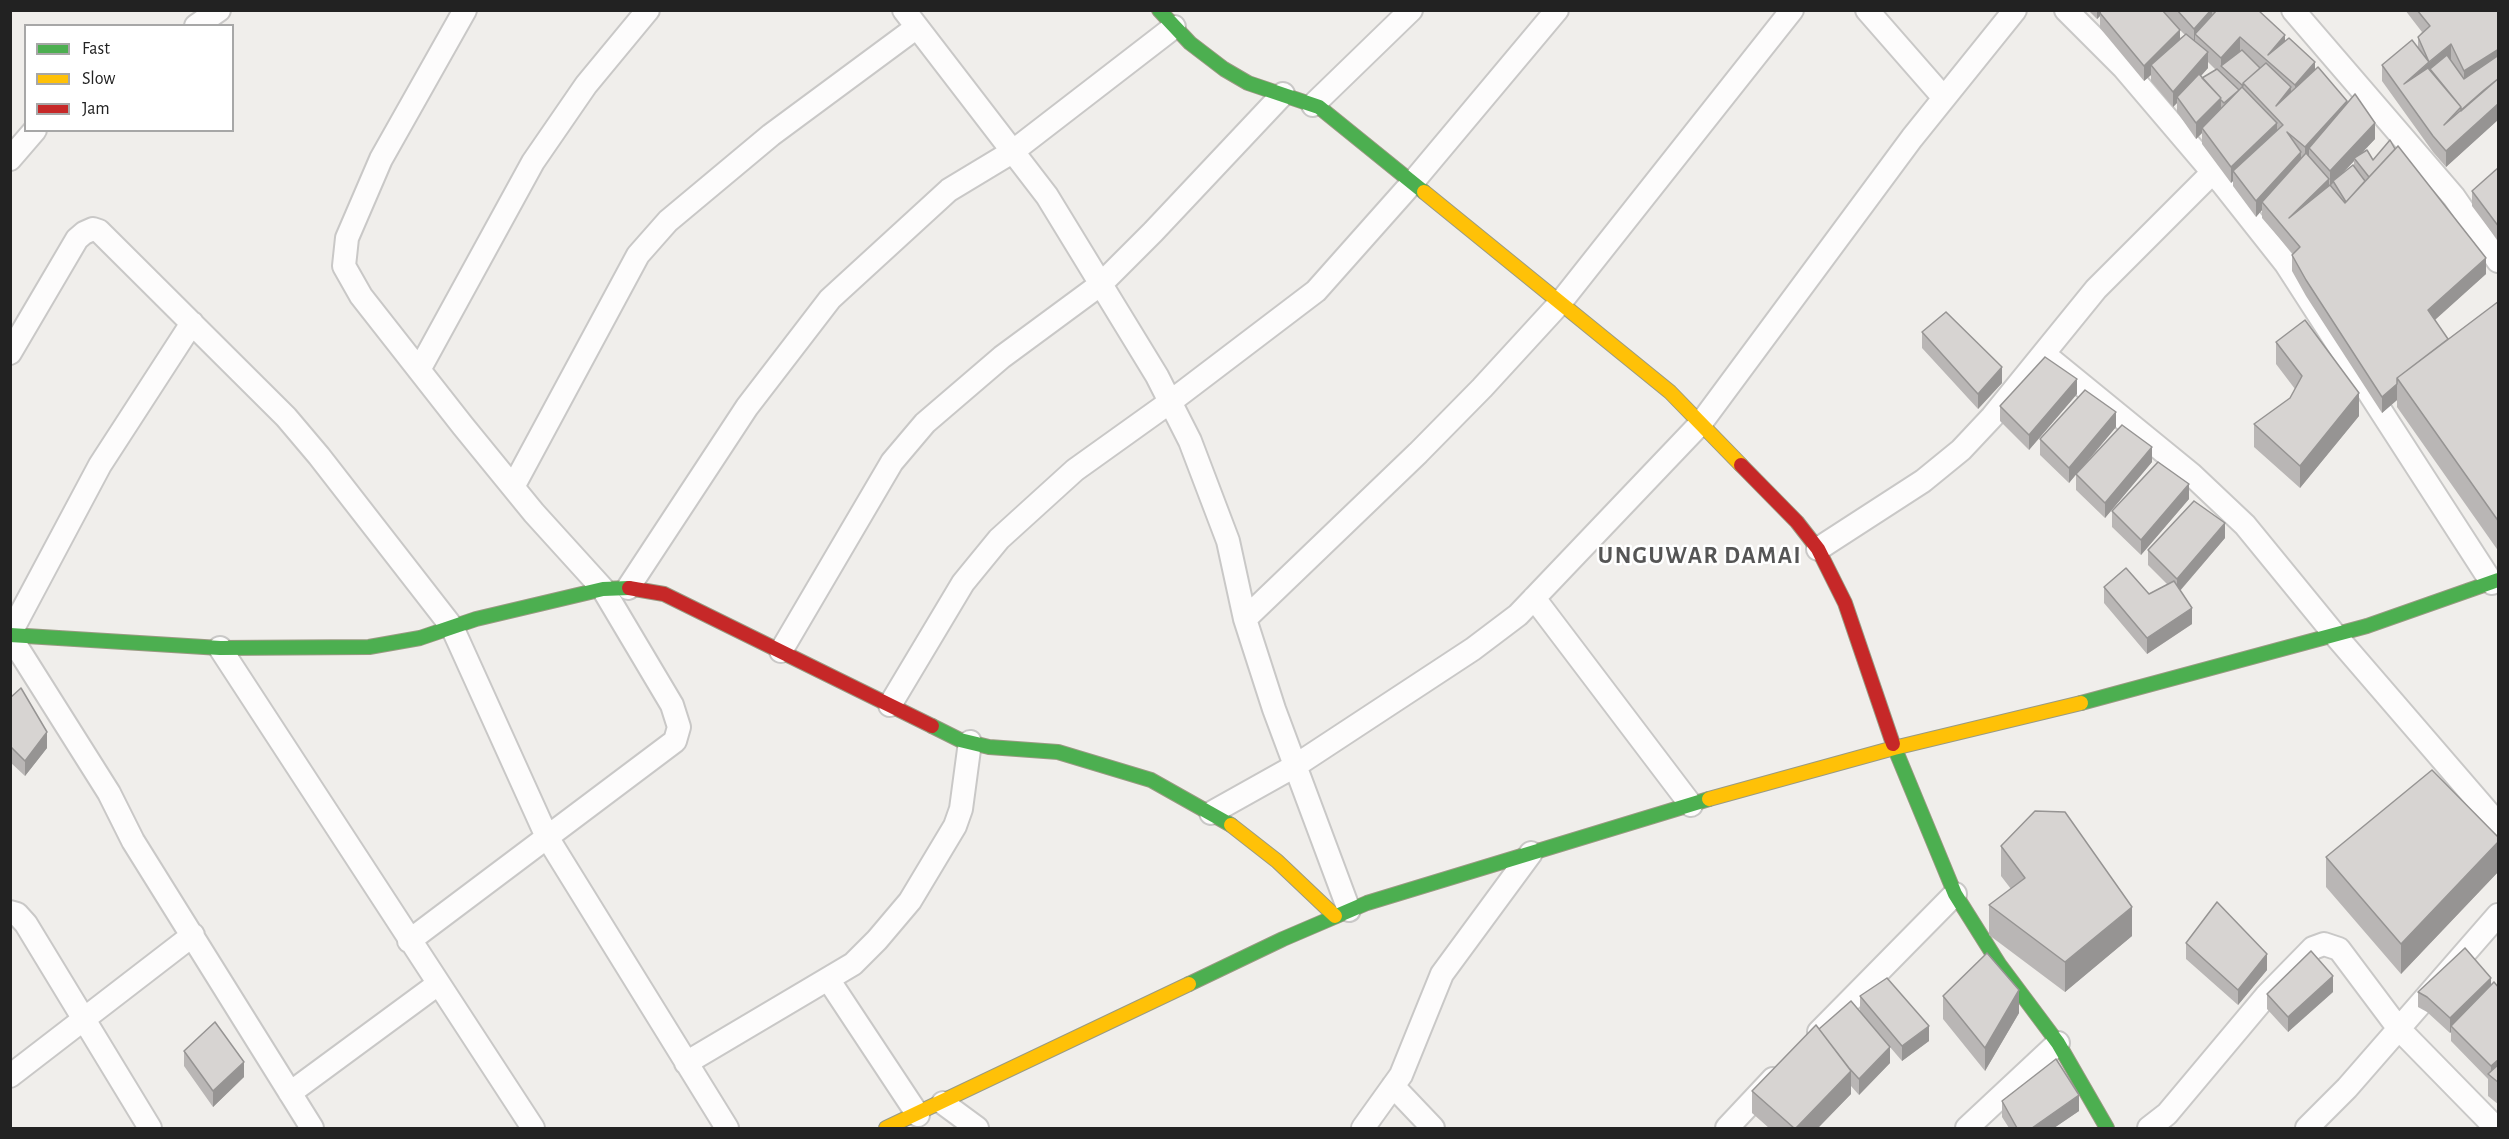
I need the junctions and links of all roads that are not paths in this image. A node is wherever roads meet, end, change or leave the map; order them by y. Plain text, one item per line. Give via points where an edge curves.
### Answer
1 (219, 10) edge
2 (465, 10) edge
3 (648, 10) edge
4 (1411, 10) edge
5 (1557, 10) edge
6 (1792, 10) edge
7 (1867, 10) edge
8 (2015, 10) edge
9 (2066, 10) edge
10 (2293, 10) edge
11 (911, 19) edge
12 (1167, 19) edge
13 (199, 24) edge
14 (1283, 94) junction
15 (1944, 98) junction
16 (1313, 105) junction
17 (33, 132) edge
18 (1012, 152) junction
19 (10, 159) edge
20 (2213, 172) junction
21 (1412, 183) junction
22 (2499, 261) edge
23 (1101, 284) junction
24 (1560, 303) junction
25 (192, 323) junction
26 (10, 352) edge
27 (2044, 354) junction
28 (419, 370) junction
29 (1170, 402) junction
30 (1701, 423) junction
31 (513, 487) junction
32 (1818, 549) junction
33 (2495, 581) edge
34 (628, 588) junction
35 (603, 589) junction
36 (1534, 598) junction
37 (1245, 619) junction
38 (452, 627) junction
39 (2335, 634) junction
40 (10, 635) edge
41 (220, 648) junction
42 (781, 651) junction
43 (890, 705) junction
44 (970, 742) junction
45 (1894, 748) junction
46 (1296, 765) junction
47 (1691, 804) junction
48 (1210, 813) junction
49 (2499, 824) edge
50 (547, 837) junction
51 (1531, 853) junction
52 (1955, 894) junction
53 (10, 912) edge
54 (1342, 913) junction
55 (2499, 915) edge
56 (193, 935) junction
57 (410, 941) junction
58 (828, 979) junction
59 (438, 984) junction
60 (84, 1019) junction
61 (2399, 1029) junction
62 (2058, 1043) junction
63 (1800, 1051) edge
64 (686, 1063) junction
65 (1784, 1068) edge
66 (10, 1076) edge
67 (1393, 1086) junction
68 (290, 1093) junction
69 (943, 1103) junction
70 (918, 1115) junction
71 (150, 1128) edge
72 (312, 1128) edge
73 (533, 1128) edge
74 (727, 1128) edge
75 (886, 1128) edge
76 (977, 1128) edge
77 (1363, 1128) edge
78 (1433, 1128) edge
79 (1727, 1128) edge
80 (1967, 1128) edge
81 (2107, 1128) edge
82 (2150, 1128) edge
83 (2307, 1128) edge
84 (2496, 1128) edge

1 - 13 street
2 - 28 street via 381,159 347,238 344,266 361,296
3 - 28 street via 586,86 533,162
4 - 16 street
5 - 21 street
6 - 24 street
7 - 15 street
8 - 15 street
9 - 20 street via 2124,68
10 - 22 street via 2454,197
11 - 18 street
11 - 31 street via 668,221 638,255
12 - 14 street via 1190,44 1224,69 1248,83
12 - 18 street
14 - 16 street
14 - 23 street
15 - 30 street
16 - 21 street
17 - 19 street
18 - 23 street via 1047,196
18 - 34 street via 949,190 830,299 747,407
20 - 27 street via 2096,289
20 - 33 street via 2286,264
21 - 24 street
21 - 29 street via 1316,291
23 - 29 street
23 - 42 street via 1002,357 925,423 892,462
24 - 30 street via 1670,392
24 - 37 street via 1418,453
25 - 26 street via 93,229 77,239
25 - 38 street via 320,456
25 - 40 street via 100,465
27 - 32 street via 1961,450 1915,487
27 - 39 street via 2191,474 2245,525
28 - 31 street
29 - 37 street via 1190,441 1228,541
29 - 43 street via 1075,470 999,539 963,583
30 - 32 street
30 - 36 street
31 - 35 street
32 - 45 street via 1845,603
33 - 39 street
34 - 35 street
34 - 42 street via 663,594
35 - 38 street
35 - 50 street via 672,705 679,727 675,741
36 - 46 street via 1473,649
36 - 47 street
37 - 46 street
38 - 41 street via 420,638 369,647
38 - 50 street
39 - 45 street via 2088,701
39 - 49 street
40 - 41 street
40 - 56 street
41 - 57 street
42 - 43 street
43 - 44 street
44 - 48 street via 1068,755 1151,780
44 - 58 street via 955,826 916,891 877,940 853,964
45 - 47 street
45 - 52 street
46 - 48 street
46 - 54 street
47 - 51 street
48 - 54 street via 1226,821
50 - 57 street
50 - 64 street
51 - 54 street
51 - 67 street via 1442,974
52 - 62 street via 1999,964
52 - 63 street
53 - 60 street via 26,924
54 - 69 street
55 - 61 street
56 - 60 street
56 - 68 street
57 - 59 street
58 - 64 street
58 - 70 street
59 - 68 street
59 - 73 street
60 - 66 street
60 - 71 street
61 - 82 street via 2339,949 2324,944 2313,948 2266,996 2175,1105
61 - 83 street
61 - 84 street
62 - 80 street
62 - 81 street
64 - 74 street
65 - 79 street
67 - 77 street
67 - 78 street
68 - 72 street
69 - 70 street
69 - 76 street
70 - 75 street

